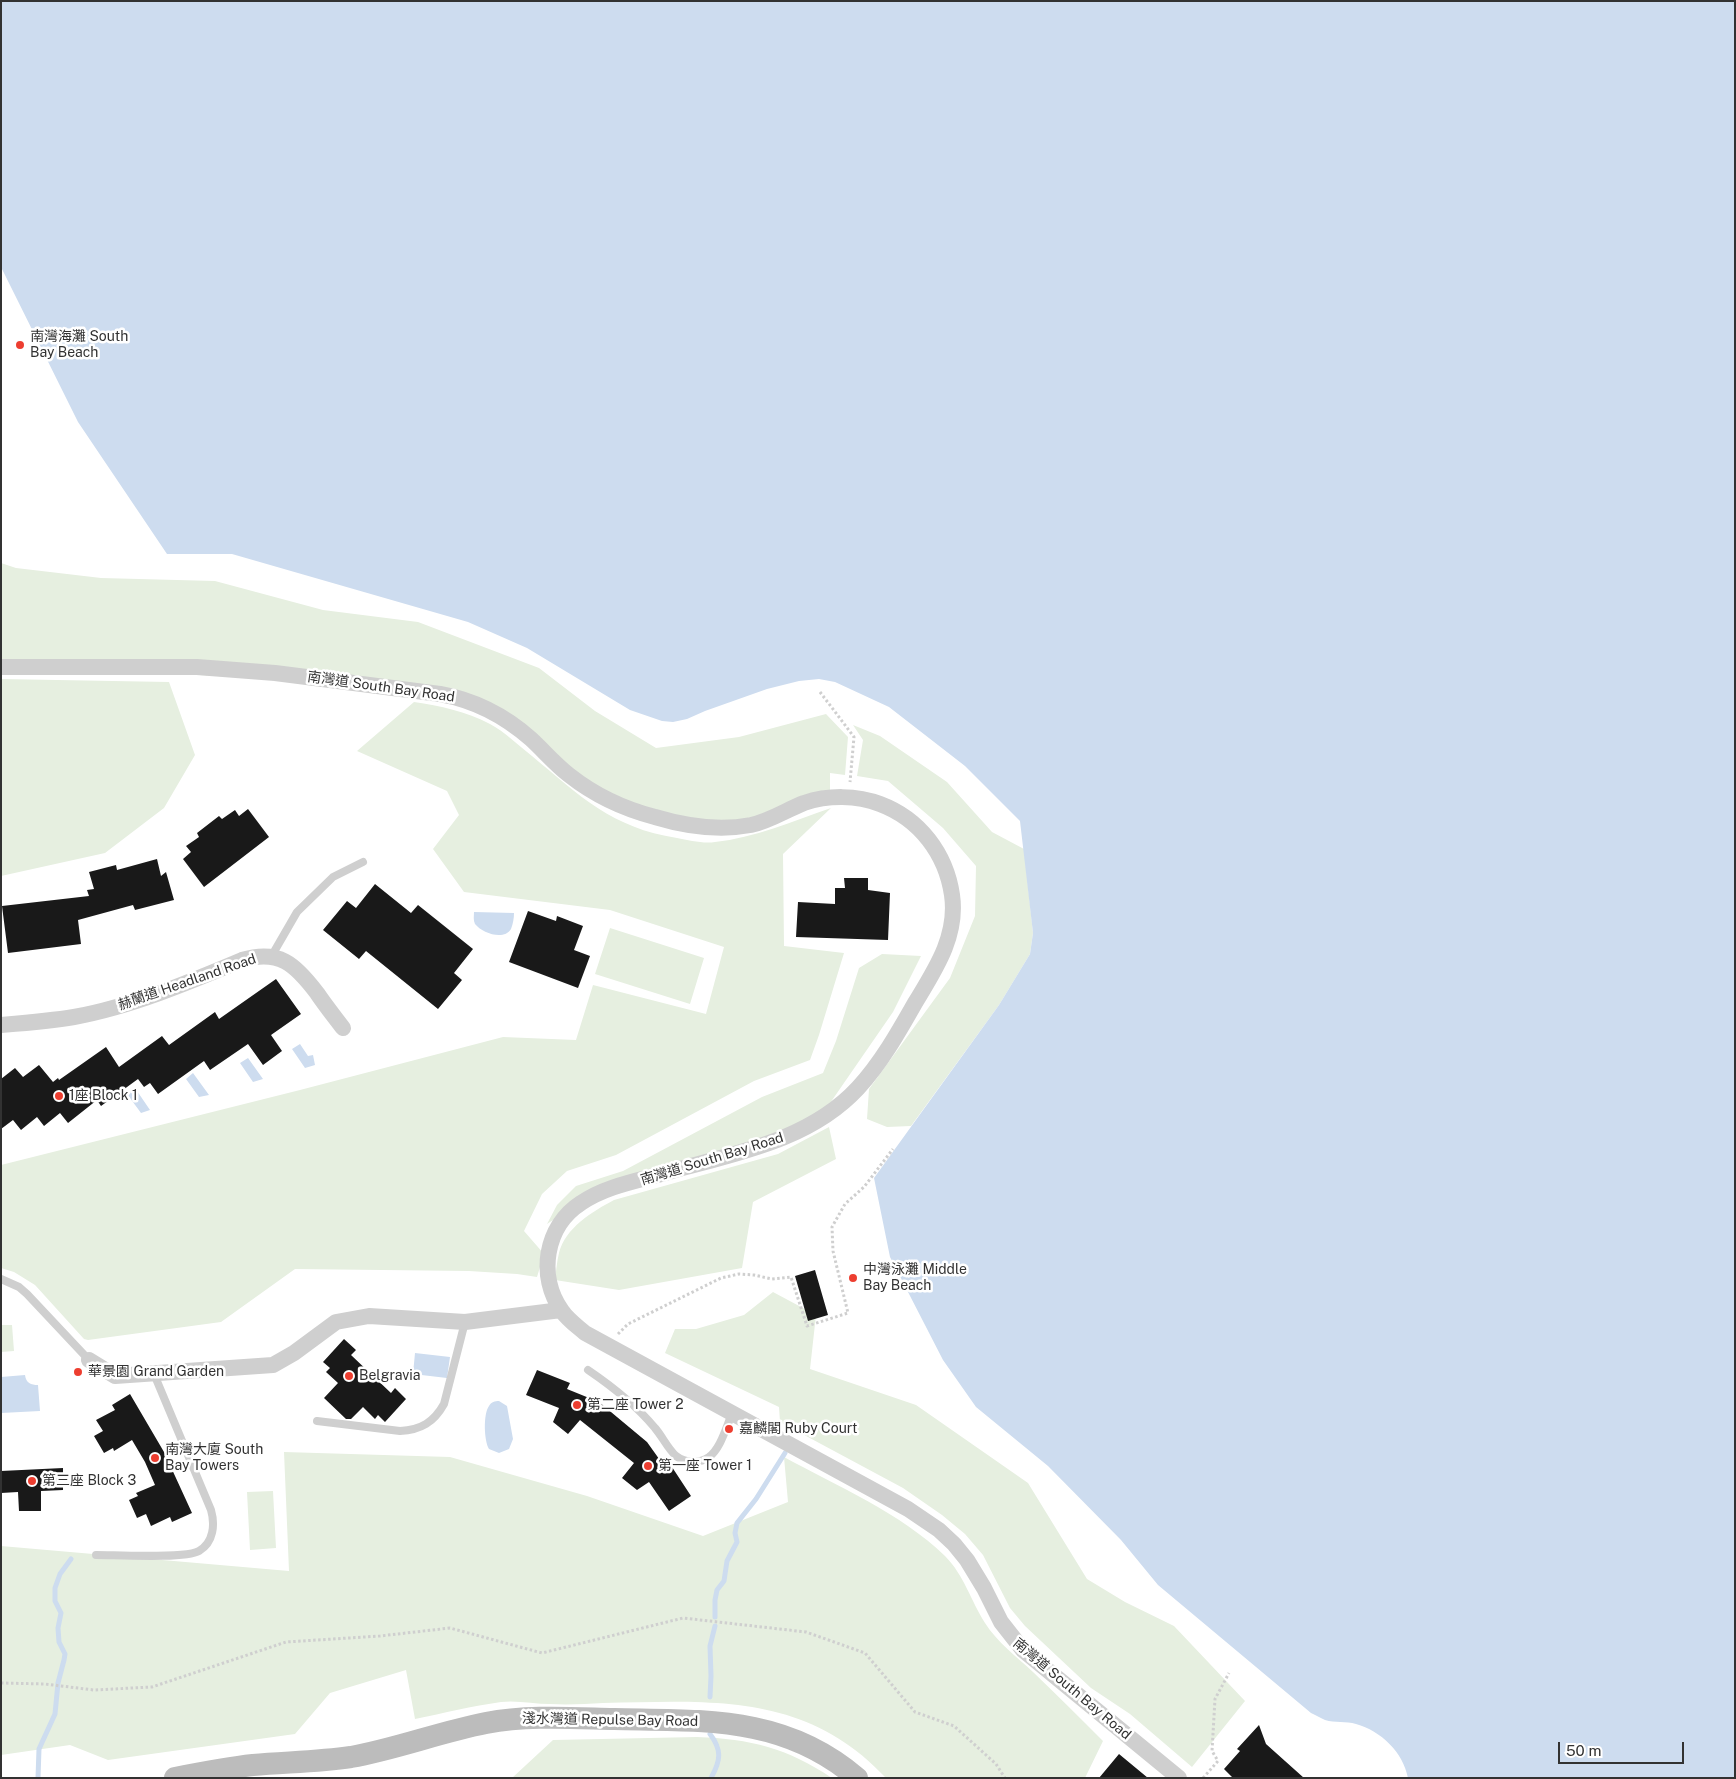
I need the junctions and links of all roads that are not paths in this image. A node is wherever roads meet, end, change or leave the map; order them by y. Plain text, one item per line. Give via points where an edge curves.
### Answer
1 (1, 666) edge
2 (363, 862) dead end
3 (271, 957) junction
4 (1, 1026) edge
5 (342, 1028) dead end
6 (1, 1279) edge
7 (561, 1310) junction
8 (466, 1322) junction
9 (89, 1360) joint
10 (588, 1370) dead end
11 (154, 1374) junction
12 (732, 1414) junction
13 (316, 1421) dead end
14 (96, 1555) dead end
15 (175, 1778) edge
16 (857, 1778) edge
17 (1179, 1778) edge

1 - 7 street, 南灣道 South Bay Road via 221,668 450,696 476,704 501,717 530,738 571,777 643,814 685,824 728,827 750,825 812,801 848,797 881,804 923,830 938,854 949,882 953,916 947,944 936,968 878,1064 847,1099 798,1132 611,1189 574,1207 556,1231 548,1260 549,1284
2 - 3 lane via 333,876 297,912
3 - 4 street, 赫蘭道 Headland Road via 254,956 103,1010 75,1017
3 - 5 street, 赫蘭道 Headland Road via 292,965 302,973
6 - 9 lane via 27,1294
7 - 8 street
7 - 12 street, 南灣道 South Bay Road via 585,1333
8 - 11 street via 368,1316 336,1322 273,1365
8 - 13 lane via 444,1404 427,1425 400,1432
9 - 11 street via 115,1376
10 - 12 lane via 624,1396 656,1428 676,1455 686,1461 708,1458 716,1450
11 - 14 lane via 211,1510 213,1530 200,1551 185,1555
12 - 17 street, 南灣道 South Bay Road via 908,1509 940,1530 972,1567 1001,1622 1023,1650
15 - 16 main road, 淺水灣道 Repulse Bay Road via 240,1767 350,1757 479,1724 544,1718 698,1721 763,1729 813,1748

